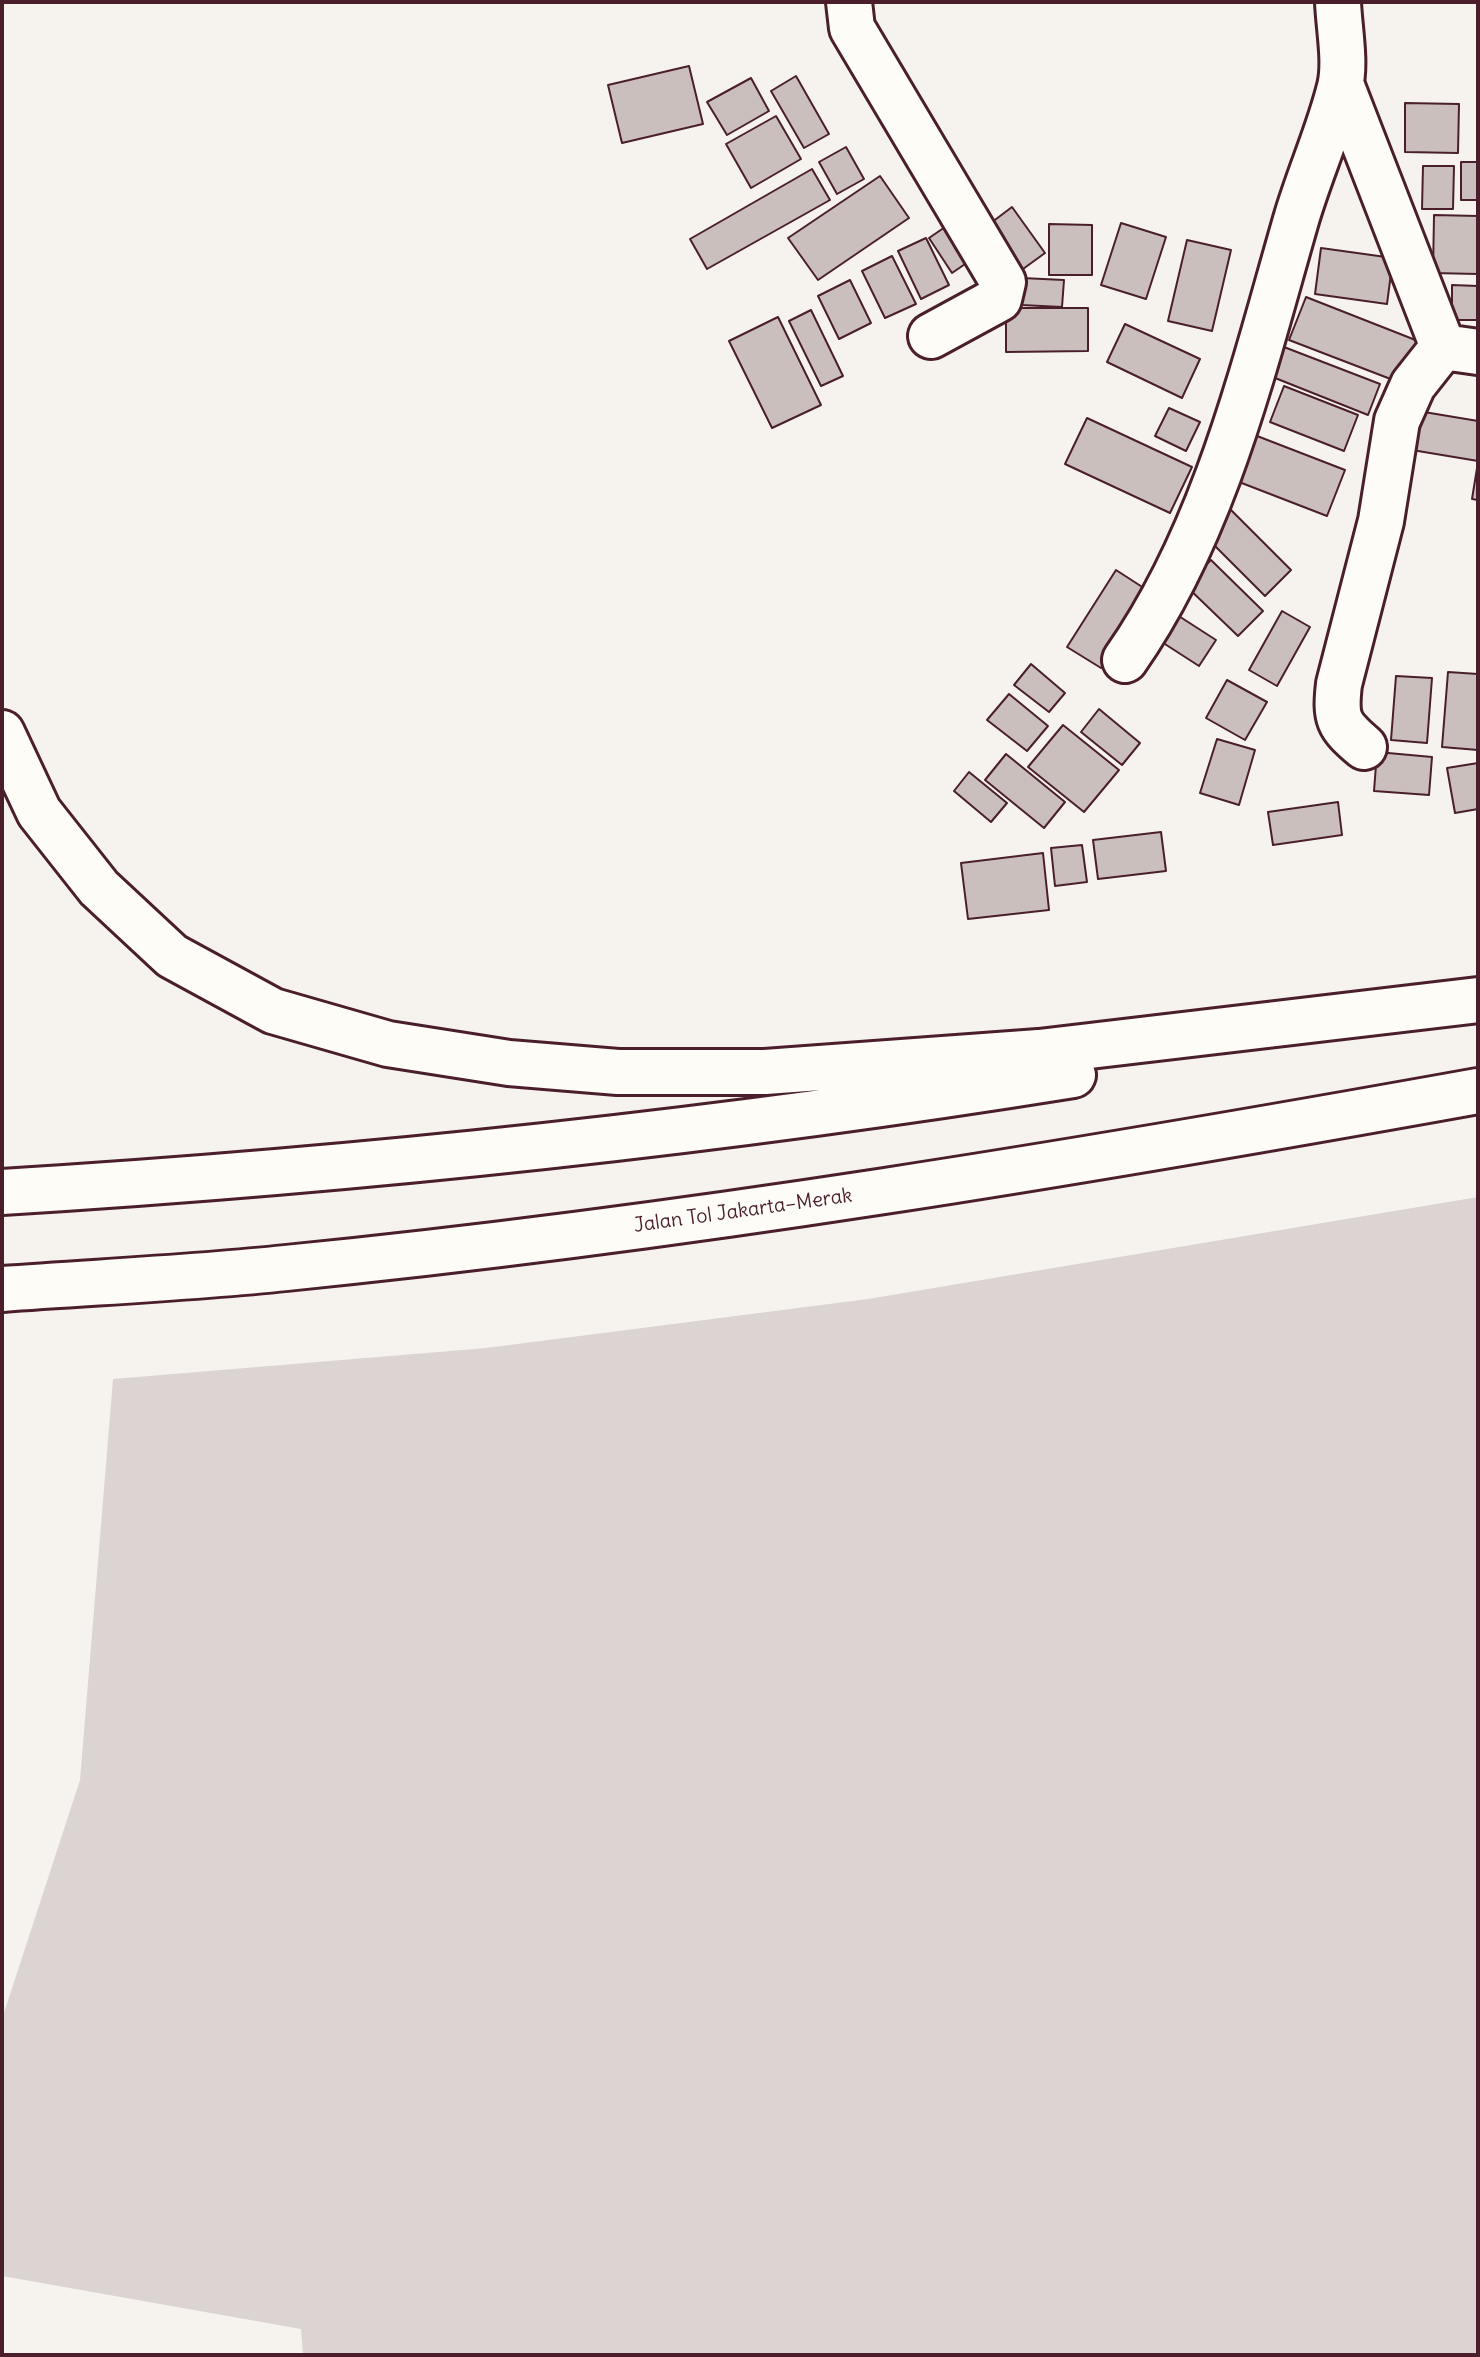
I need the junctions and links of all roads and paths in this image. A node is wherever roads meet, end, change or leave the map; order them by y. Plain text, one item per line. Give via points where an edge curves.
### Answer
1 (849, 2) edge
2 (1338, 2) edge
3 (1341, 84) junction
4 (931, 336) dead end
5 (1460, 349) edge
6 (1125, 660) dead end
7 (2, 733) edge
8 (1364, 747) dead end
9 (1478, 1003) edge
10 (1478, 1091) edge
11 (2, 1192) edge
12 (284, 1269) junction
13 (2, 1289) edge
14 (2, 1307) edge

1 - 4 main road via 852,28 1003,282 999,299
2 - 3 main road
3 - 5 main road
3 - 6 main road via 1312,163 1242,412 1181,569
5 - 8 main road via 1413,385 1397,421 1381,521 1336,708 1342,728
7 - 9 main road via 39,812 99,888 172,956 273,1011 388,1044 509,1063 618,1072 765,1072 1039,1052
9 - 11 main road via 861,1109 451,1156
10 - 12 main road, Jalan Tol Jakarta–Merak via 731,1215
12 - 13 main road, Jalan Tol Jakarta–Merak
12 - 14 main road

